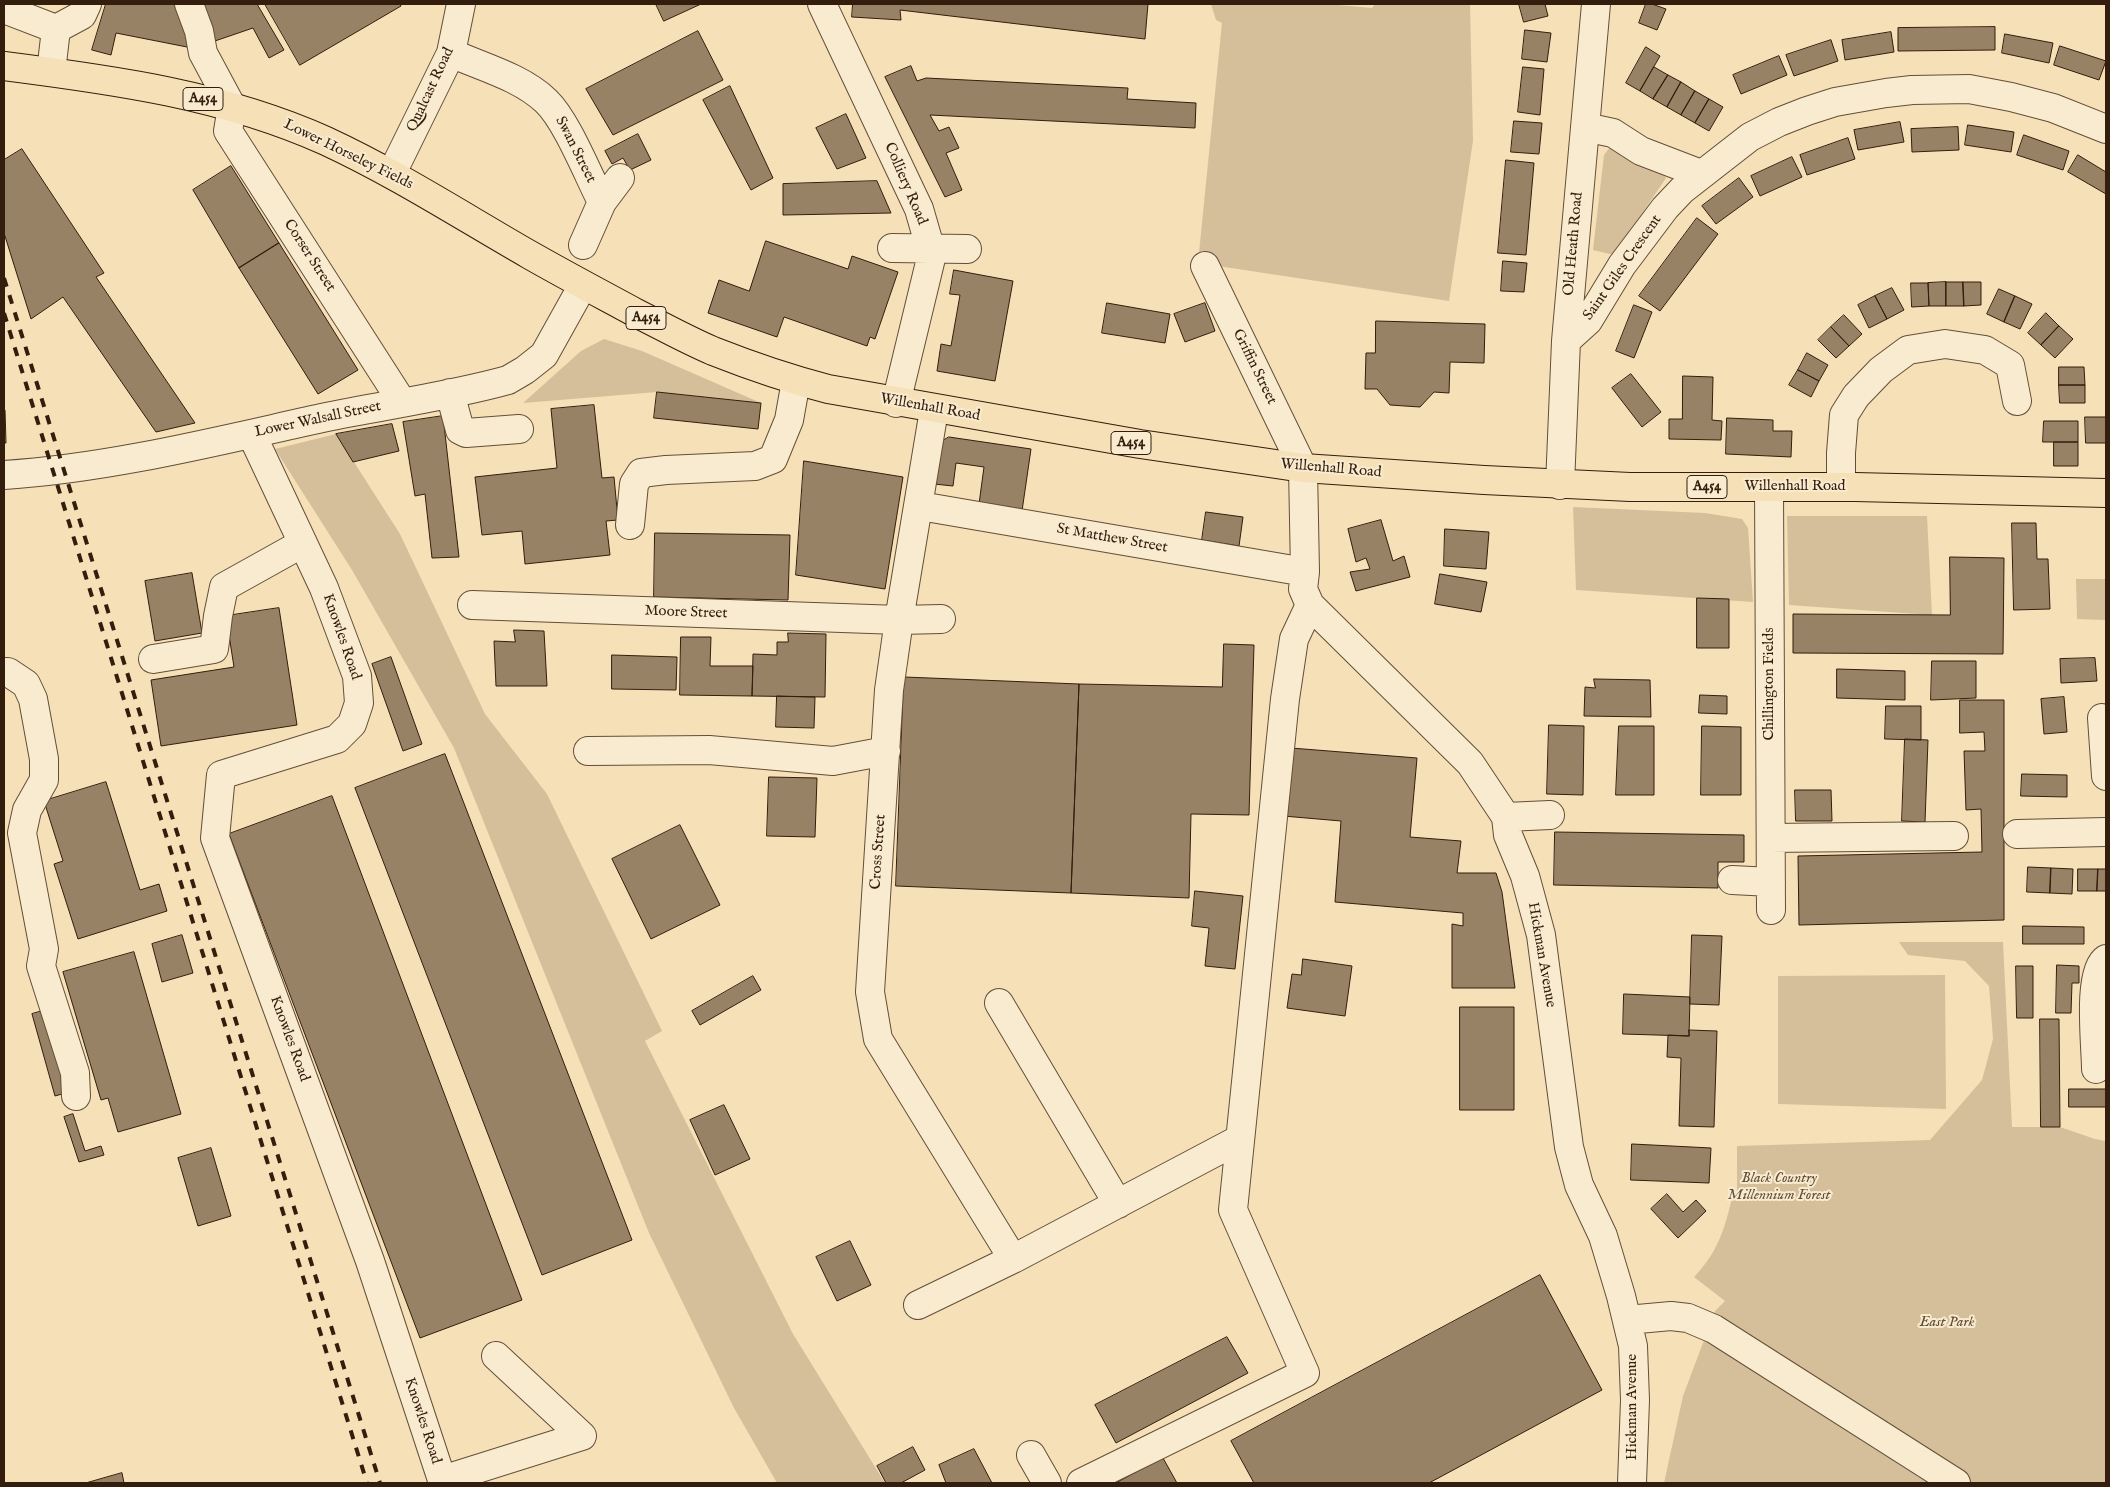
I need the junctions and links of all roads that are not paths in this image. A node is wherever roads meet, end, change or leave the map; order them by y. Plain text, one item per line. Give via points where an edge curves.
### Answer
1 (87, 4) edge
2 (188, 4) edge
3 (461, 4) edge
4 (822, 4) edge
5 (1596, 4) edge
6 (4, 9) edge
7 (56, 29) junction
8 (451, 53) junction
9 (4, 66) edge
10 (51, 72) junction
11 (232, 107) junction
12 (1585, 128) junction
13 (2106, 129) edge
14 (392, 173) junction
15 (1700, 174) junction
16 (620, 178) dead end
17 (602, 202) junction
18 (583, 245) dead end
19 (892, 248) dead end
20 (930, 249) junction
21 (967, 249) dead end
22 (1206, 266) dead end
23 (583, 285) junction
24 (1566, 341) junction
25 (796, 380) junction
26 (450, 393) junction
27 (2018, 401) dead end
28 (402, 402) junction
29 (896, 403) junction
30 (934, 410) junction
31 (519, 429) dead end
32 (252, 435) junction
33 (1303, 468) junction
34 (4, 475) edge
35 (1560, 485) junction
36 (1769, 487) junction
37 (1841, 487) junction
38 (2106, 493) edge
39 (920, 506) junction
40 (630, 525) dead end
41 (303, 543) junction
42 (1305, 572) junction
43 (1310, 605) junction
44 (472, 606) dead end
45 (941, 619) dead end
46 (899, 620) junction
47 (153, 659) dead end
48 (4, 672) edge
49 (2102, 718) dead end
50 (588, 751) dead end
51 (886, 751) junction
52 (2106, 776) edge
53 (1550, 815) dead end
54 (1506, 818) junction
55 (2106, 832) edge
56 (2017, 834) dead end
57 (1954, 836) dead end
58 (1771, 838) junction
59 (1732, 880) dead end
60 (1771, 882) junction
61 (1772, 910) dead end
62 (2106, 958) edge
63 (999, 1003) dead end
64 (2096, 1069) dead end
65 (76, 1096) dead end
66 (1240, 1139) junction
67 (1118, 1204) junction
68 (1013, 1259) junction
69 (918, 1305) dead end
70 (1627, 1320) junction
71 (496, 1356) dead end
72 (1031, 1455) dead end
73 (1047, 1483) edge
74 (1081, 1483) edge
75 (1632, 1483) edge
76 (1956, 1483) edge

1 - 7 street via 82,15
2 - 11 street via 199,31 203,53
3 - 8 street, Qualcast Road
4 - 20 street, Colliery Road via 919,209
5 - 12 street, Old Heath Road
6 - 7 street
7 - 10 street
8 - 14 street, Qualcast Road
8 - 17 street, Swan Street via 522,84 546,101 559,116
9 - 10 highway, Lower Horseley Fields / A454
10 - 11 highway, Lower Horseley Fields / A454 via 137,84
11 - 14 highway, Lower Horseley Fields / A454 via 272,119
11 - 28 street, Corser Street via 228,131
12 - 15 street via 1613,133 1641,151
12 - 24 street, Old Heath Road
13 - 15 street, Saint Giles Crescent via 2053,108 2011,97 1969,89 1912,90 1834,102 1779,122 1750,137
14 - 23 highway, Lower Horseley Fields / A454
15 - 24 street, Saint Giles Crescent via 1665,208 1622,265 1588,321
16 - 17 street
17 - 18 street, Swan Street
19 - 20 street
20 - 21 street
20 - 29 street, Colliery Road via 932,254
22 - 33 street, Griffin Street
23 - 25 highway, Willenhall Road / A454 via 711,350
23 - 26 street, Lower Walsall Street via 544,355 538,360 508,380
24 - 35 street, Old Heath Road
25 - 29 highway, Willenhall Road / A454 via 828,390
25 - 40 street via 789,420 773,459 754,466 641,473 634,484
26 - 28 street, Lower Walsall Street
26 - 31 street via 460,430 466,434
27 - 37 street via 2010,365 1986,350 1945,344 1908,350 1881,370 1856,396 1844,415
28 - 32 street, Lower Walsall Street
29 - 30 highway, Willenhall Road / A454
30 - 33 highway, Willenhall Road / A454
30 - 39 street, Cross Street
32 - 34 street, Lower Walsall Street via 78,466
32 - 41 street, Knowles Road
33 - 35 highway, Willenhall Road / A454
33 - 42 street
35 - 36 highway, Willenhall Road / A454
36 - 37 highway, Willenhall Road / A454
36 - 58 street, Chillington Fields
37 - 38 highway, Willenhall Road / A454
39 - 42 street, St Matthew Street
39 - 46 street, Cross Street
41 - 47 street via 224,587 214,649
41 - 71 street, Knowles Road via 324,588 357,676 359,703 352,724 338,739 221,776 215,838 370,1261 442,1480 582,1436
42 - 43 street via 1303,589
43 - 54 street, Hickman Avenue via 1470,763
43 - 66 street via 1294,638 1285,699
44 - 46 street, Moore Street
45 - 46 street, Moore Street
46 - 51 street, Cross Street via 889,690
48 - 65 street via 26,684 33,699 44,759 44,780 27,810 22,833 44,949 41,966 75,1072
49 - 52 street
50 - 51 street via 709,750 832,761
51 - 68 street, Cross Street via 870,992 878,1039
53 - 54 street
54 - 70 street, Hickman Avenue via 1508,835 1525,876 1541,935 1569,1147 1579,1185 1603,1236
55 - 56 street
57 - 58 street
58 - 60 street, Chillington Fields
59 - 60 street
60 - 61 street, Chillington Fields
62 - 64 street via 2097,972 2094,986
63 - 67 street
66 - 67 street
66 - 74 street via 1233,1210 1305,1373
67 - 68 street
68 - 69 street
70 - 75 street, Hickman Avenue via 1633,1346
70 - 76 street via 1671,1316 1688,1318 1714,1329
72 - 73 street

